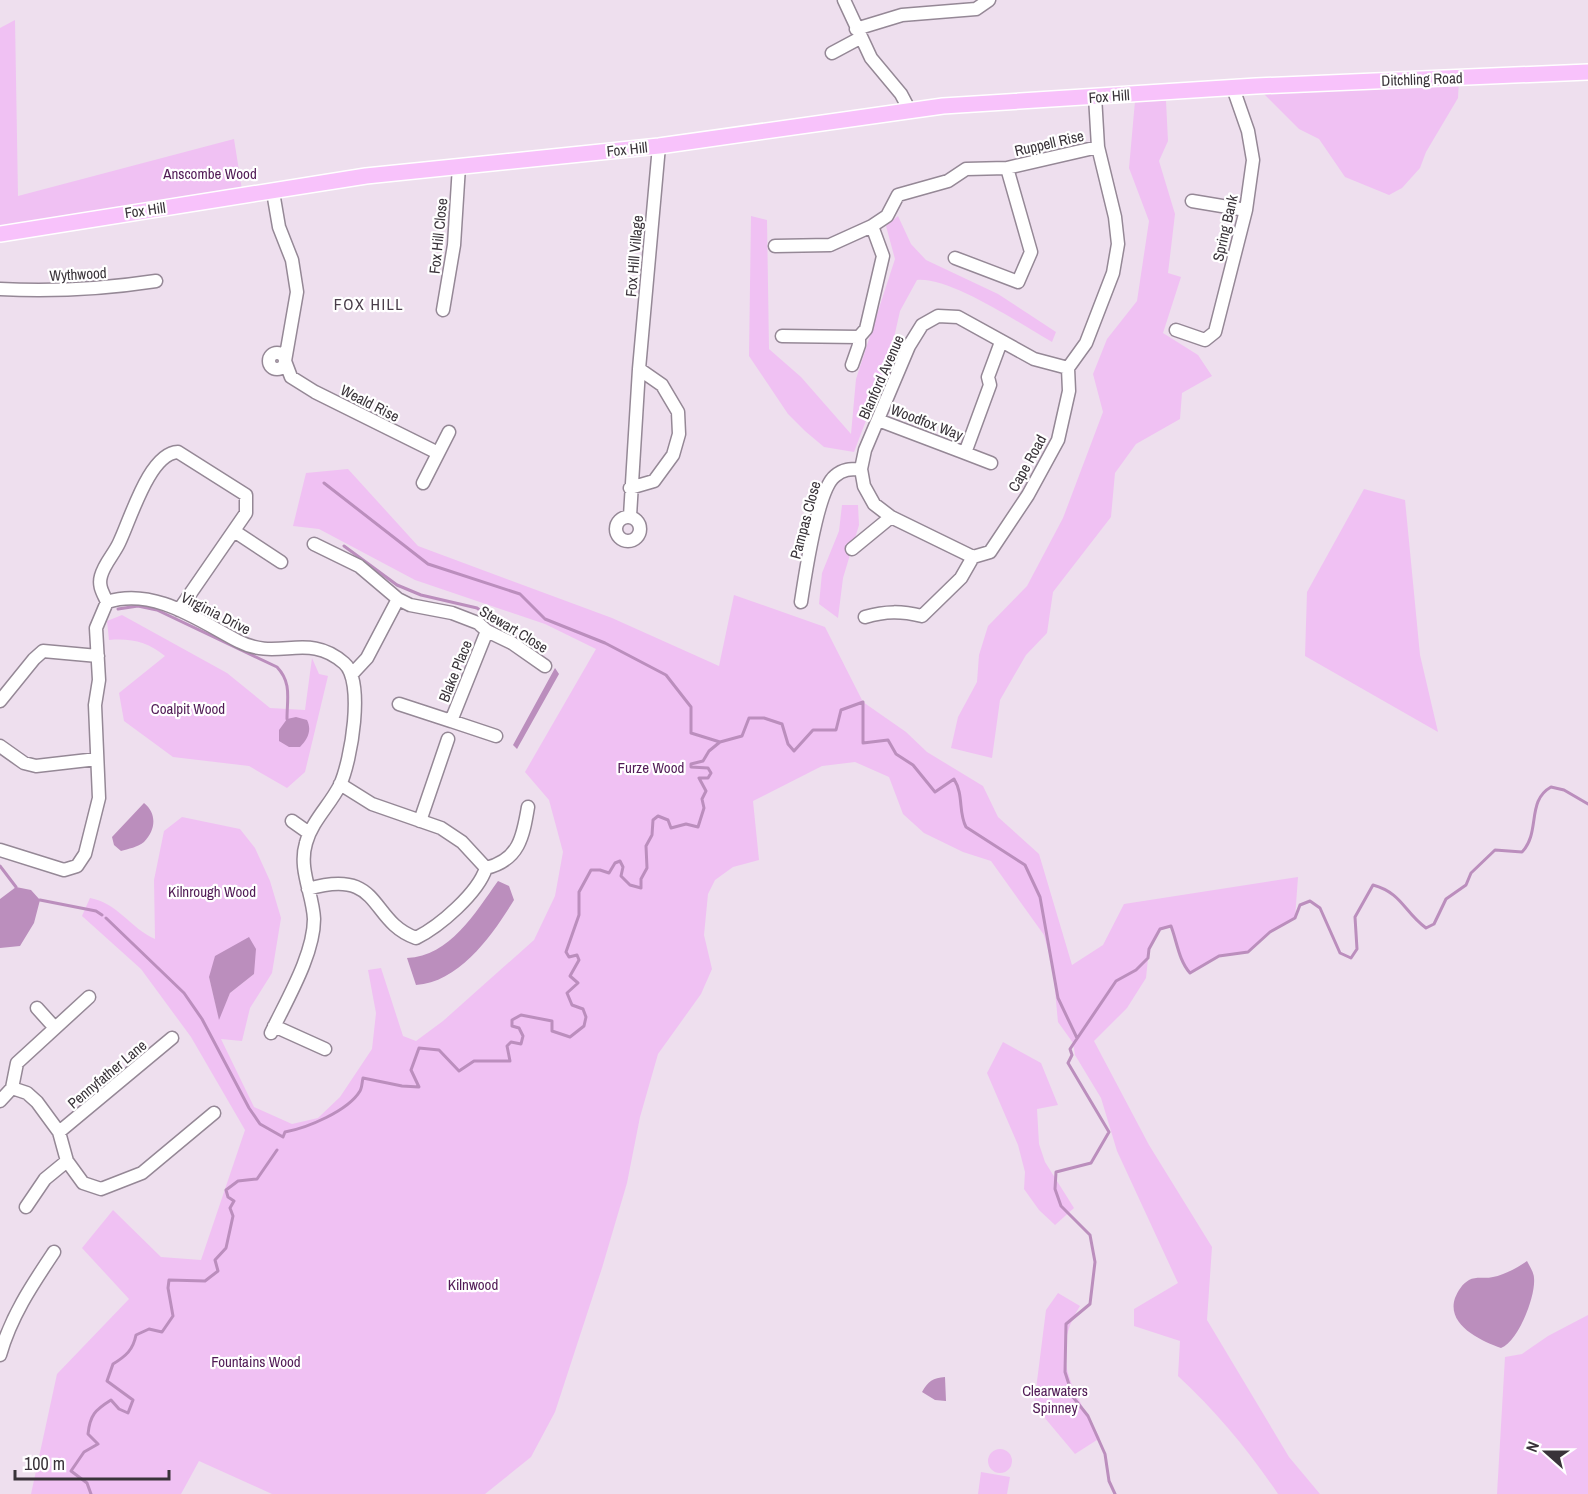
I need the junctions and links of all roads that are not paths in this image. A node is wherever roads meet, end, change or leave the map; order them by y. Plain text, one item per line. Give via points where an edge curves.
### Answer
1 (844, 0) edge
2 (988, 0) edge
3 (858, 33) junction
4 (832, 53) dead end
5 (1588, 72) edge
6 (1256, 86) joint
7 (1233, 88) junction
8 (1095, 96) junction
9 (910, 111) junction
10 (659, 146) junction
11 (1098, 147) junction
12 (459, 166) junction
13 (1006, 168) junction
14 (273, 192) junction
15 (1192, 201) dead end
16 (1246, 210) junction
17 (872, 226) junction
18 (0, 234) edge
19 (775, 246) dead end
20 (955, 258) dead end
21 (156, 281) dead end
22 (0, 289) edge
23 (443, 310) dead end
24 (1176, 330) dead end
25 (782, 336) dead end
26 (859, 337) junction
27 (1001, 342) junction
28 (283, 354) junction
29 (852, 365) dead end
30 (1068, 368) junction
31 (639, 369) junction
32 (291, 377) junction
33 (878, 420) junction
34 (449, 432) dead end
35 (438, 453) junction
36 (965, 453) junction
37 (991, 463) dead end
38 (861, 469) junction
39 (423, 483) dead end
40 (630, 488) junction
41 (630, 516) dead end
42 (891, 517) junction
43 (234, 531) junction
44 (314, 544) dead end
45 (852, 549) dead end
46 (973, 557) junction
47 (281, 562) dead end
48 (398, 599) junction
49 (107, 602) junction
50 (801, 602) dead end
51 (179, 610) junction
52 (866, 617) dead end
53 (487, 631) junction
54 (98, 656) junction
55 (545, 666) dead end
56 (353, 673) junction
57 (0, 701) edge
58 (399, 704) dead end
59 (451, 721) junction
60 (496, 736) dead end
61 (448, 739) dead end
62 (0, 746) edge
63 (98, 759) junction
64 (340, 784) junction
65 (528, 807) dead end
66 (420, 820) junction
67 (292, 821) dead end
68 (309, 833) junction
69 (0, 850) edge
70 (486, 868) junction
71 (308, 889) junction
72 (89, 997) dead end
73 (38, 1008) dead end
74 (56, 1028) junction
75 (172, 1038) dead end
76 (325, 1049) dead end
77 (12, 1088) junction
78 (0, 1101) edge
79 (214, 1113) dead end
80 (60, 1132) junction
81 (68, 1161) junction
82 (26, 1207) dead end
83 (54, 1252) dead end
84 (3, 1332) edge
85 (0, 1355) edge

1 - 3 street
2 - 3 street via 976,9 902,15
3 - 4 street
3 - 9 street via 871,58
5 - 6 main road, Ditchling Road
6 - 7 main road, Fox Hill
7 - 8 main road, Fox Hill
7 - 16 street, Spring Bank via 1253,160
8 - 9 main road, Fox Hill
8 - 11 street
9 - 10 main road, Fox Hill
10 - 12 main road, Fox Hill
10 - 31 street, Fox Hill Village
11 - 13 street, Ruppell Rise
11 - 30 street via 1118,244 1113,273 1090,333
12 - 14 main road, Fox Hill
12 - 23 street, Fox Hill Close via 454,245
13 - 17 street, Ruppell Rise via 966,169 948,181 897,195 887,216
13 - 20 street, Ruppell Rise via 1030,252 1018,282
14 - 18 main road, Fox Hill
14 - 28 street via 297,292
15 - 16 street
16 - 24 street, Spring Bank via 1215,332 1205,340
17 - 19 street, Ruppell Rise via 830,244
17 - 26 street via 883,256 866,329
21 - 22 street, Wythwood via 102,289
25 - 26 street
26 - 29 street
27 - 30 street, Blanford Avenue via 1034,359
27 - 33 street, Blanford Avenue via 957,317 938,316 922,325
27 - 36 street, Woodfox Way via 988,377 990,386
28 - 32 street
28 - 32 street, Weald Rise via 282,368 274,369
30 - 46 street, Cape Road via 1069,392 1058,440 990,552
31 - 40 street, Fox Hill Village
31 - 40 street via 662,385 678,412 679,434 673,456 654,481
32 - 35 street, Weald Rise
33 - 36 street, Woodfox Way
33 - 38 street, Blanford Avenue
34 - 35 street
35 - 39 street
36 - 37 street, Woodfox Way
38 - 42 street via 864,486 874,504
38 - 50 street, Pampas Close via 846,468 832,477 814,529
40 - 41 street, Fox Hill Village
42 - 45 street
42 - 46 street
43 - 47 street
43 - 49 street via 246,513 246,495 178,452 171,452 139,493 120,542 101,575 99,585
43 - 51 street
44 - 48 street, Stewart Close via 359,566
46 - 52 street, Cape Road via 961,578 922,616 902,611
48 - 53 street, Stewart Close via 452,613
48 - 56 street via 367,658
49 - 51 street, Virginia Drive via 124,597 151,599
49 - 54 street via 96,628
51 - 56 street, Virginia Drive via 251,648 320,648
53 - 55 street, Stewart Close
53 - 59 street, Blake Place
54 - 57 street via 43,651
54 - 63 street
56 - 64 street via 356,686 351,739
58 - 59 street, Blake Place
59 - 60 street, Blake Place
61 - 66 street
62 - 63 street via 24,763 36,766
63 - 69 street via 99,798 85,854 77,866 64,870
64 - 66 street via 372,804
64 - 68 street
65 - 70 street via 517,848 503,864
66 - 70 street via 462,842
67 - 68 street
68 - 71 street via 303,864
70 - 71 street via 481,884 430,931 416,938 403,933 367,892 340,883
71 - 76 street via 314,918 312,938 272,1030
72 - 74 street
73 - 74 street
74 - 77 street via 17,1063
75 - 80 street, Pennyfather Lane
77 - 78 street
77 - 80 street via 37,1102
79 - 81 street via 142,1173 101,1189 82,1183
80 - 81 street
81 - 82 street via 45,1179
83 - 84 street
84 - 85 street

